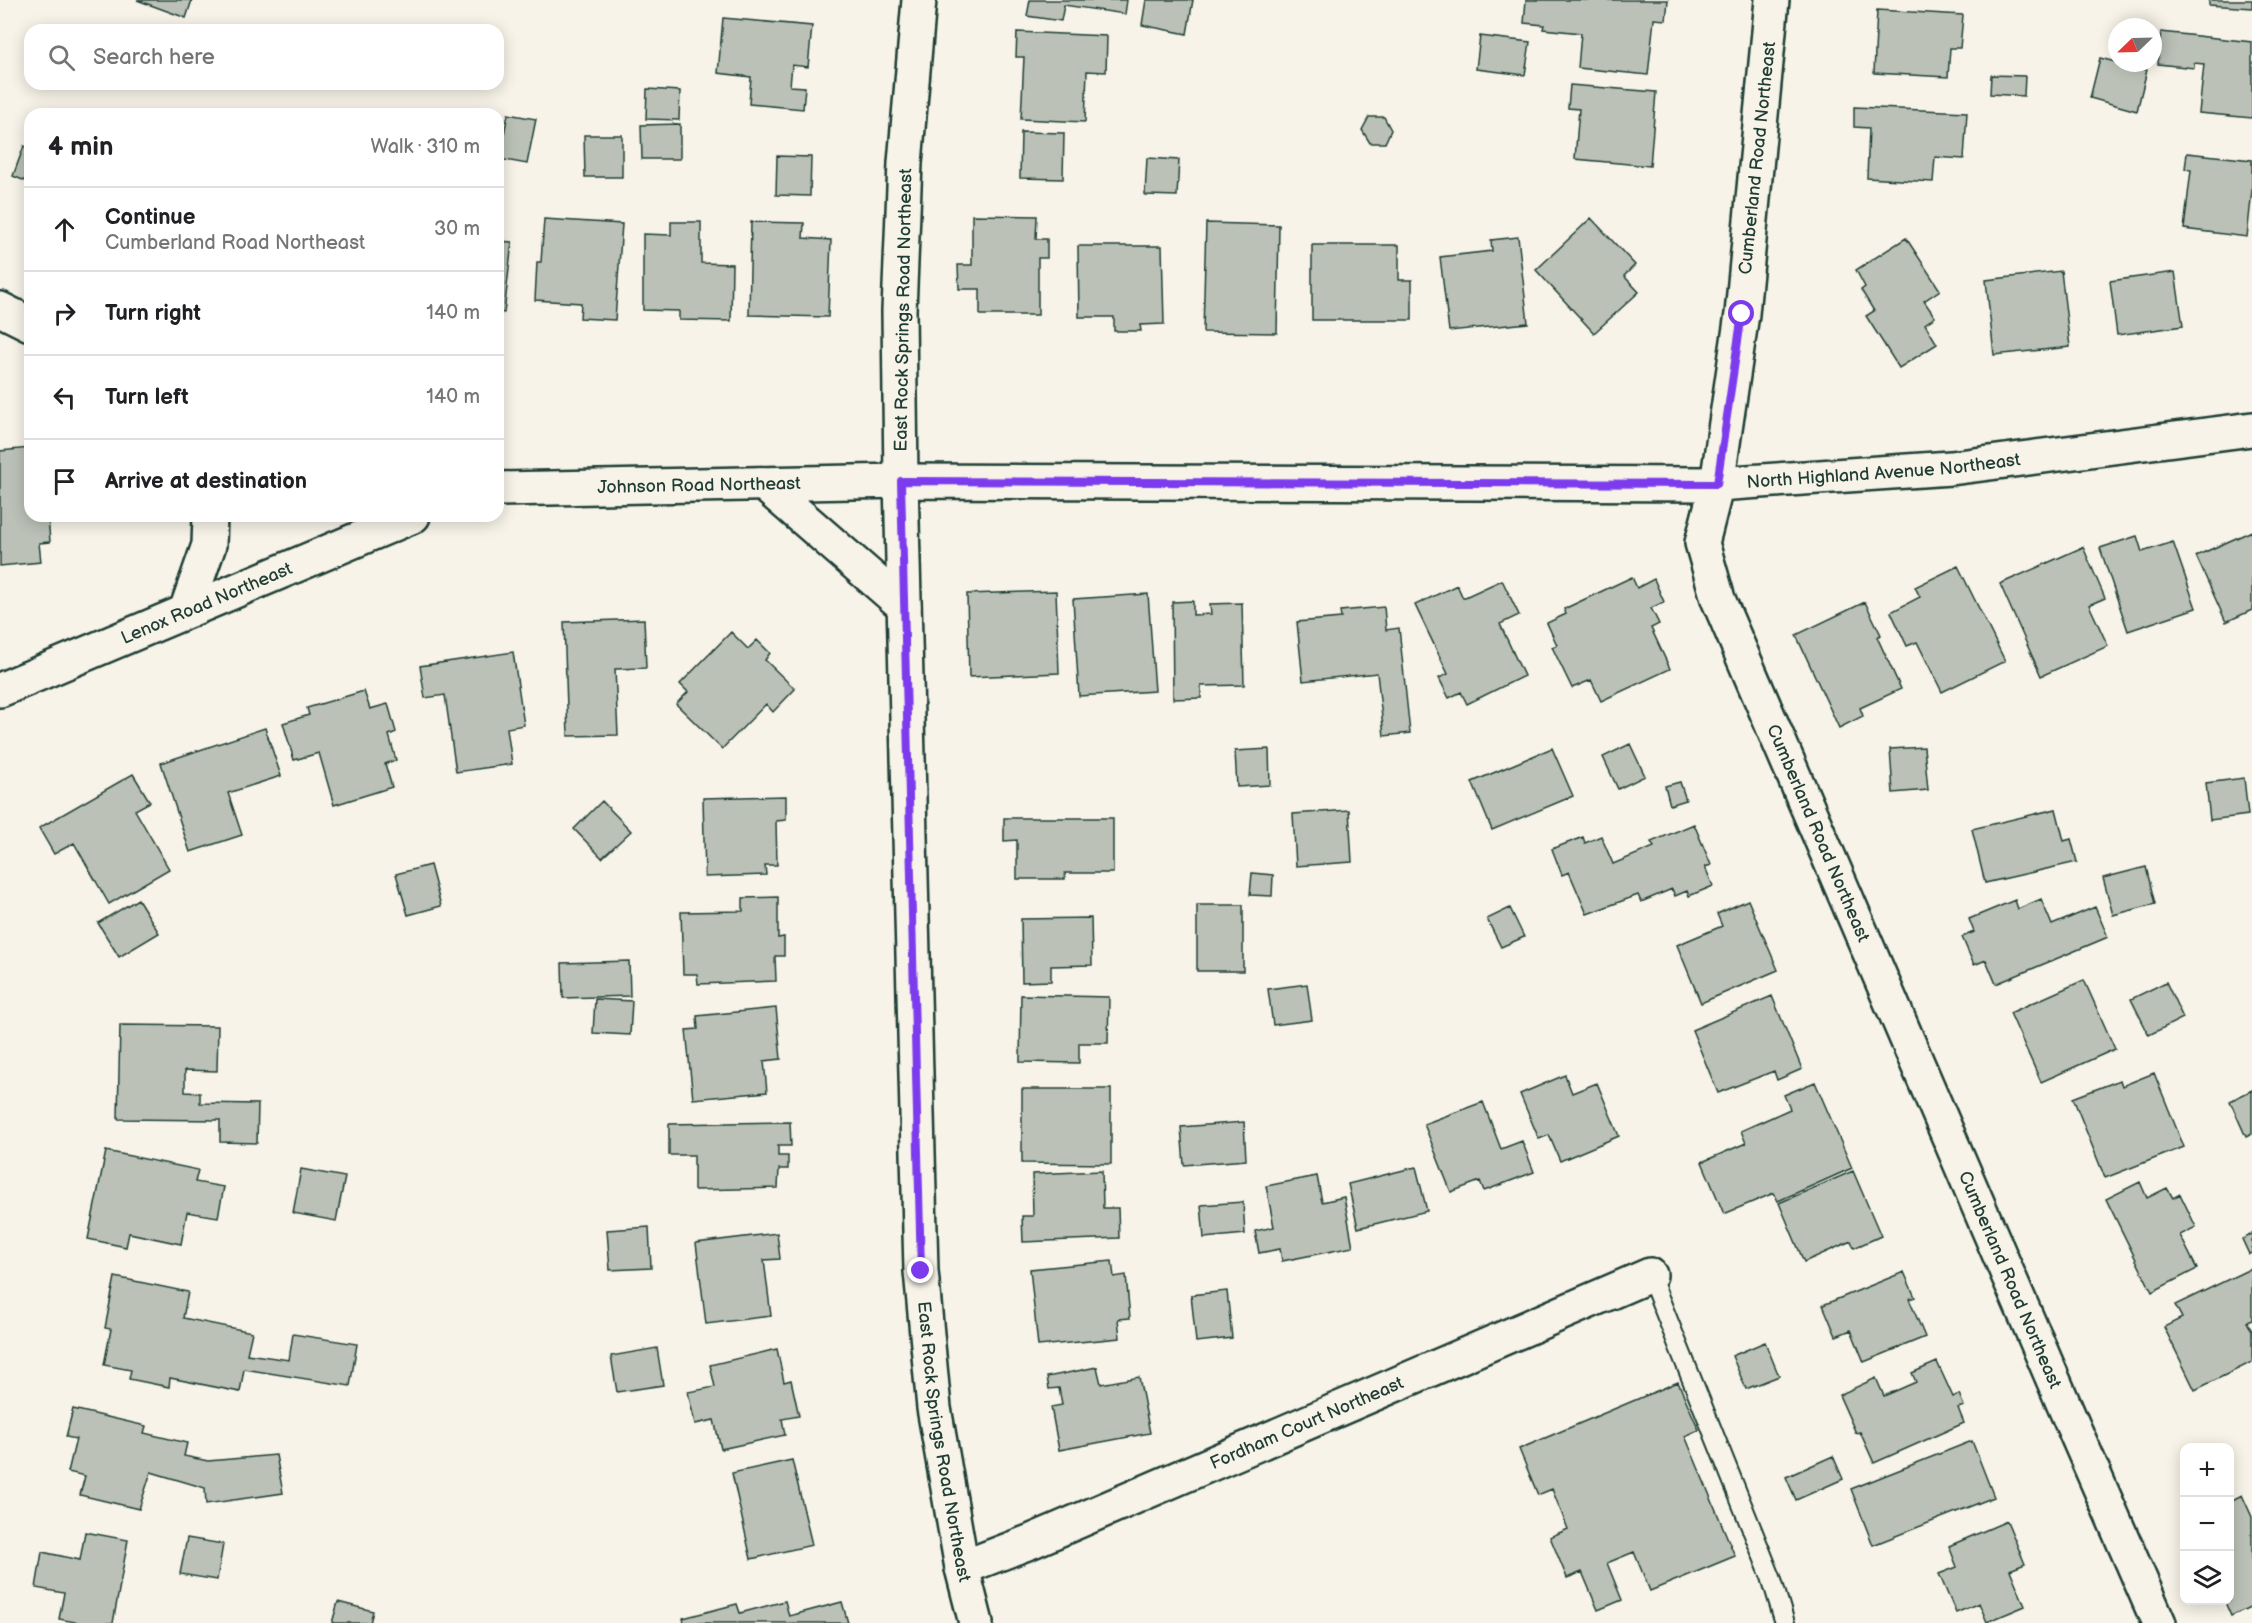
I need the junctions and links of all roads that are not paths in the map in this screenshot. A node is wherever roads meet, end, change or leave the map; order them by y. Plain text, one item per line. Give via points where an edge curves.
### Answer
1 (919, 0) edge
2 (1772, 0) edge
3 (0, 309) edge
4 (24, 321) edge
5 (2252, 429) edge
6 (901, 481) junction
7 (1717, 484) junction
8 (765, 485) junction
9 (504, 489) edge
10 (210, 522) edge
11 (399, 522) edge
12 (904, 606) junction
13 (186, 611) junction
14 (0, 690) edge
15 (1650, 1275) joint
16 (962, 1568) junction
17 (976, 1623) edge
18 (1785, 1623) edge
19 (2159, 1623) edge

1 - 6 street, East Rock Springs Road Northeast via 904,186 899,311
2 - 7 street, Cumberland Road Northeast via 1742,314
3 - 4 street
5 - 7 street, North Highland Avenue Northeast via 1952,468
6 - 7 street, North Highland Avenue Northeast
6 - 8 street, Johnson Road Northeast
6 - 12 street, East Rock Springs Road Northeast
7 - 19 street, Cumberland Road Northeast via 1702,543 1718,599
8 - 9 street, Johnson Road Northeast
8 - 12 street
10 - 13 street via 209,545
11 - 13 street, Lenox Road Northeast
12 - 16 street, East Rock Springs Road Northeast via 921,1271 934,1408
13 - 14 street, Lenox Road Northeast
15 - 16 street, Fordham Court Northeast
15 - 18 lane via 1771,1576
16 - 17 street, East Rock Springs Road Northeast

